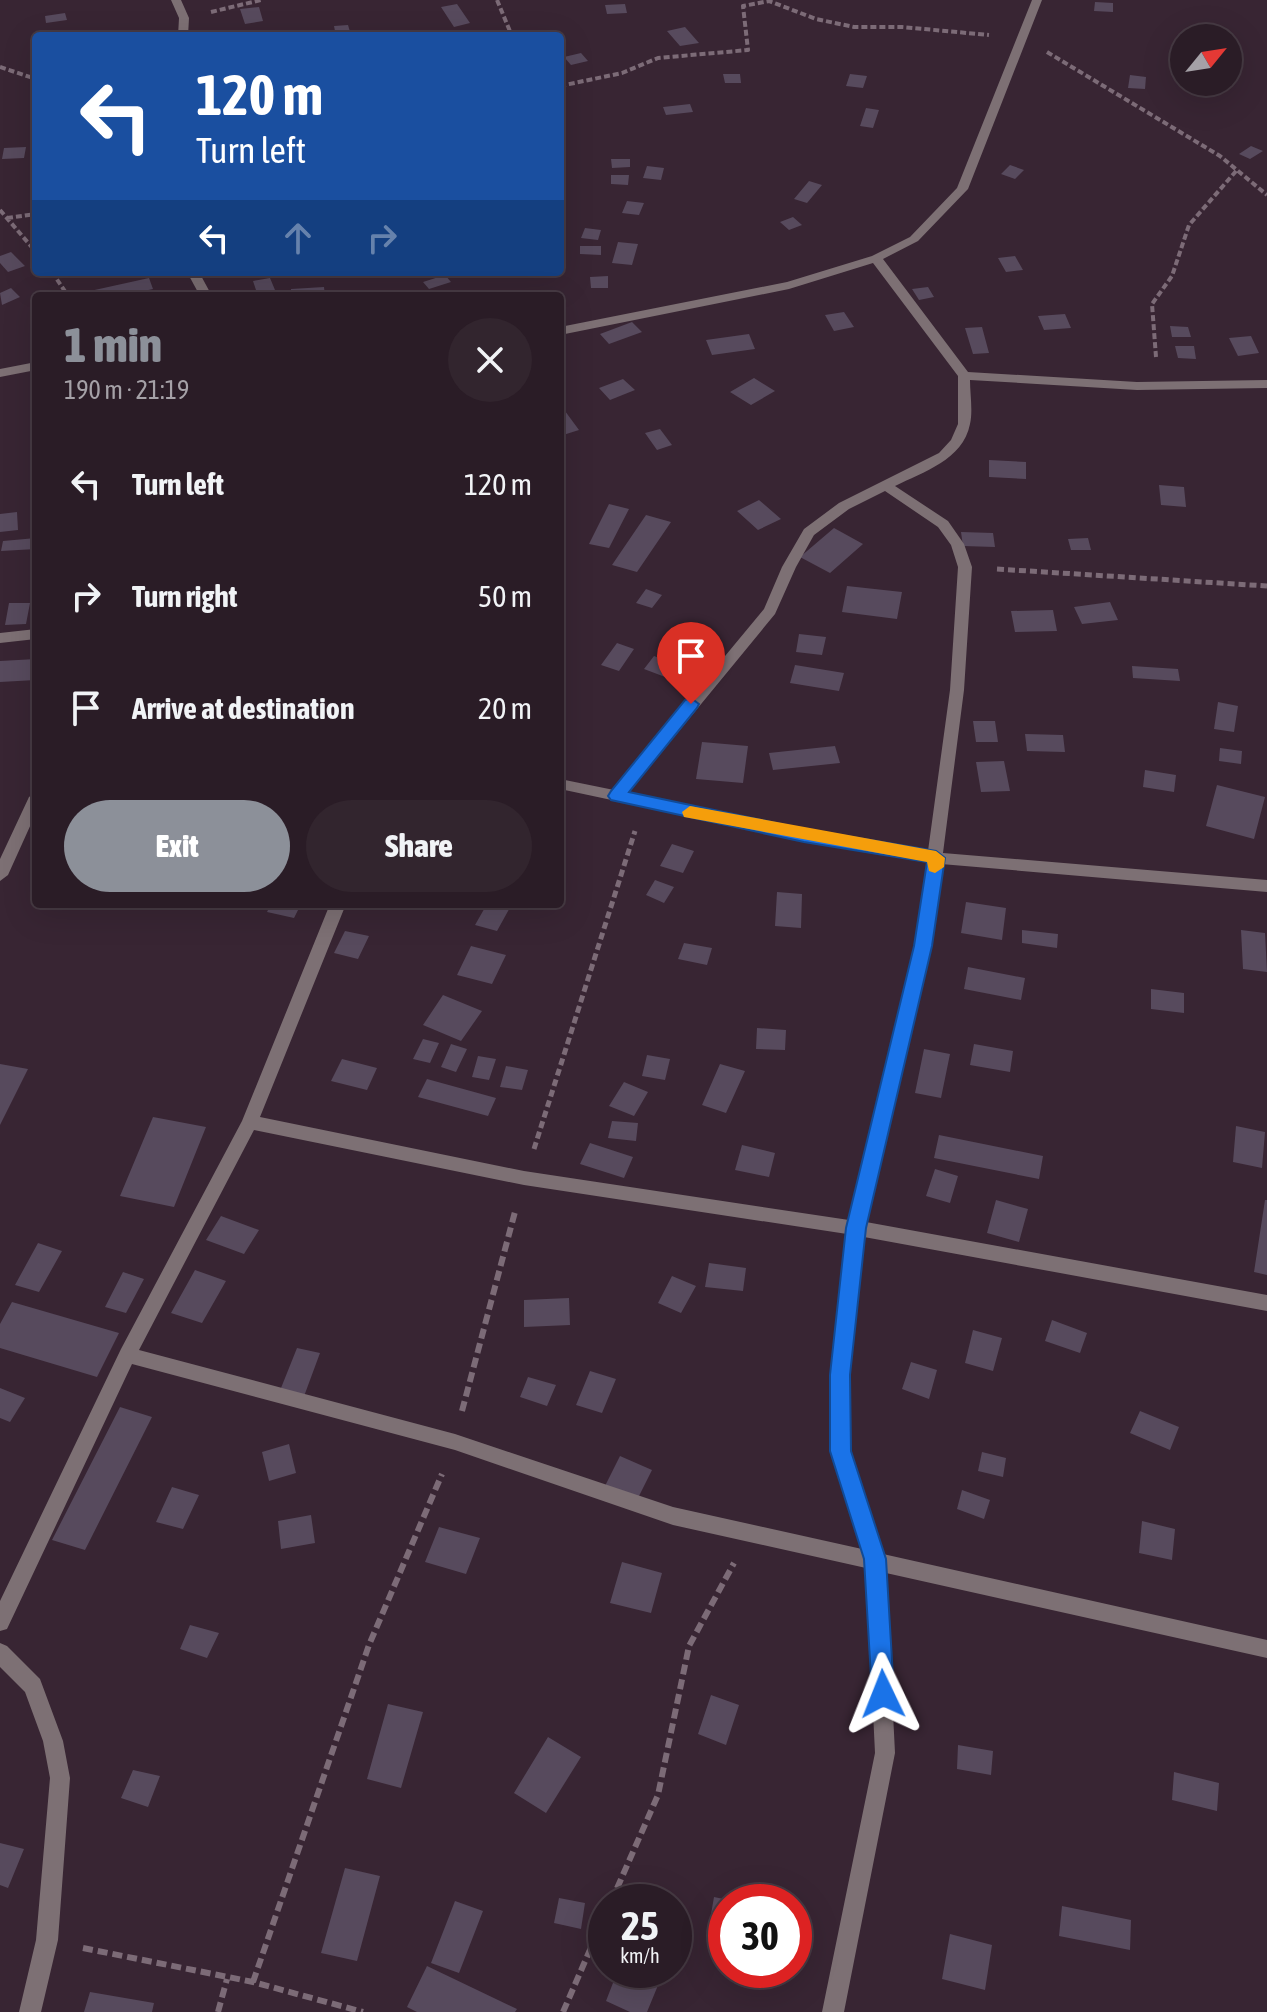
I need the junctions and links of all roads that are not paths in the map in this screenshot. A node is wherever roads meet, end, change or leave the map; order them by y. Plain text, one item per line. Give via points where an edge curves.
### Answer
1 (176, 0) edge
2 (1037, 0) edge
3 (183, 32) edge
4 (876, 258) junction
5 (564, 330) edge
6 (32, 367) edge
7 (0, 373) edge
8 (964, 376) junction
9 (1267, 384) edge
10 (885, 485) junction
11 (32, 634) edge
12 (0, 638) edge
13 (564, 785) edge
14 (617, 796) junction
15 (32, 806) edge
16 (936, 858) junction
17 (0, 875) edge
18 (1267, 886) edge
19 (336, 908) edge
20 (250, 1122) junction
21 (856, 1228) junction
22 (1267, 1303) edge
23 (127, 1355) junction
24 (875, 1559) junction
25 (0, 1622) edge
26 (1267, 1649) edge
27 (0, 1653) edge
28 (30, 2012) edge
29 (833, 2012) edge

1 - 3 street
2 - 4 street via 962,189 914,239
4 - 5 street via 789,285
4 - 8 street
6 - 7 street
8 - 9 street via 1137,386
8 - 10 street via 964,424 957,441 944,456
10 - 14 street via 809,532 770,611
10 - 16 street via 943,524 965,567 957,690
11 - 12 street
13 - 14 street
14 - 16 street
15 - 17 street
16 - 18 street
16 - 21 street via 923,946
19 - 20 street
20 - 21 street via 524,1178
20 - 23 street
21 - 22 street
21 - 24 street via 840,1375 841,1451
23 - 24 street via 455,1442 673,1516
23 - 25 street
24 - 26 street
24 - 29 street via 885,1753
27 - 28 street via 33,1686 60,1778 47,1940

